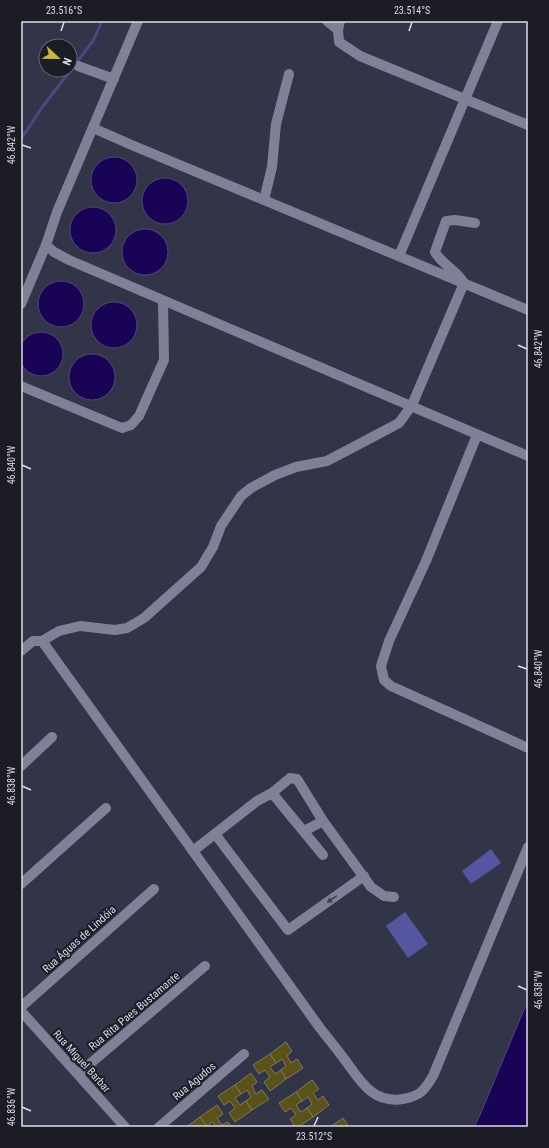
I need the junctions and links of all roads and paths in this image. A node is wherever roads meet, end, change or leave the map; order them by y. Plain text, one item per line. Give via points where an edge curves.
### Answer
1 (138, 21) edge
2 (327, 21) edge
3 (498, 21) edge
4 (339, 25) edge
5 (78, 66) dead end
6 (289, 74) dead end
7 (114, 79) junction
8 (465, 99) junction
9 (528, 125) edge
10 (93, 128) junction
11 (264, 200) junction
12 (475, 223) dead end
13 (46, 245) junction
14 (398, 256) junction
15 (464, 283) junction
16 (163, 301) junction
17 (21, 304) edge
18 (528, 310) edge
19 (21, 386) edge
20 (412, 405) junction
21 (477, 435) junction
22 (528, 456) edge
23 (42, 641) junction
24 (21, 651) edge
25 (52, 737) dead end
26 (528, 748) edge
27 (21, 766) edge
28 (272, 793) junction
29 (106, 808) dead end
30 (324, 821) junction
31 (304, 831) junction
32 (215, 834) junction
33 (528, 847) edge
34 (193, 851) junction
35 (323, 855) dead end
36 (364, 876) junction
37 (21, 884) edge
38 (154, 889) dead end
39 (394, 897) dead end
40 (205, 966) dead end
41 (21, 1007) edge
42 (21, 1011) edge
43 (244, 1054) dead end
44 (78, 1074) junction
45 (125, 1127) edge
46 (159, 1127) edge

1 - 7 street
2 - 4 street
3 - 8 street
4 - 8 street via 340,42 360,56
5 - 7 street
6 - 11 street via 276,124 272,167
7 - 10 street
8 - 9 street
8 - 14 street
10 - 11 street
10 - 13 street via 57,212
11 - 14 street
12 - 15 street via 446,221 435,252 439,259 458,273
13 - 16 street via 69,260
13 - 17 street
14 - 15 street
15 - 18 street
15 - 20 street
16 - 19 street via 164,360 139,416 131,425 122,428
16 - 20 street
20 - 21 street
20 - 23 street via 399,423 327,461 275,474 251,488 241,496 221,526 213,547 201,567 144,618 128,628 115,630 80,626 59,631
21 - 22 street
21 - 26 street via 381,666 384,680 391,686
23 - 24 street via 33,641
23 - 34 street
25 - 27 street
28 - 30 street via 290,778 297,779
28 - 31 street
28 - 32 street via 257,801
29 - 37 street
30 - 31 street
30 - 36 street
31 - 35 street
32 - 34 street
36 -> 32 street via 288,930
33 - 34 street via 433,1076 424,1090 400,1099 374,1094 361,1083
36 - 39 street via 371,887 384,896
38 - 41 street, Rua Águas de Lindóia
40 - 44 street, Rua Rita Paes Bustamante
42 - 44 street, Rua Miguel Barbar
43 - 46 street, Rua Agudos
44 - 45 street, Rua Miguel Barbar

